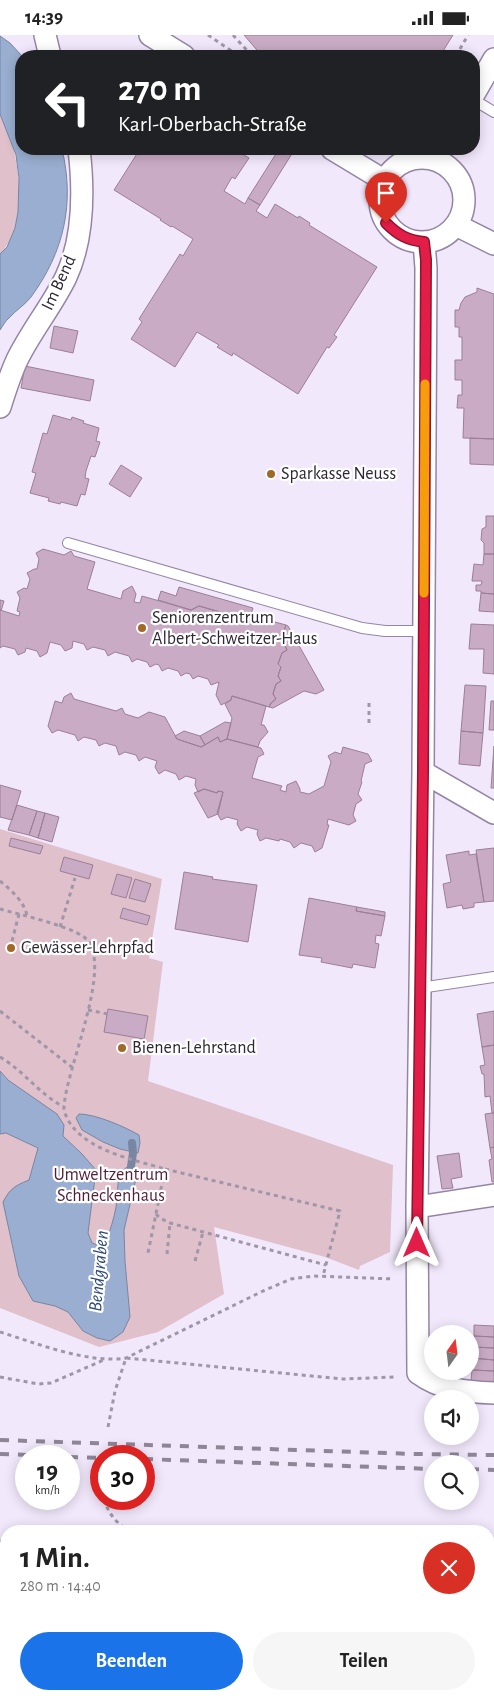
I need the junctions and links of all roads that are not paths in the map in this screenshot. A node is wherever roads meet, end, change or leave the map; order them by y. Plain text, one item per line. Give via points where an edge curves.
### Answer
1 (45, 35) edge
2 (150, 35) edge
3 (49, 50) edge
4 (174, 50) edge
5 (494, 59) edge
6 (480, 84) edge
7 (480, 104) edge
8 (494, 112) edge
9 (79, 155) edge
10 (342, 155) edge
11 (434, 155) edge
12 (441, 155) edge
13 (385, 181) junction
14 (456, 225) junction
15 (424, 242) junction
16 (494, 244) edge
17 (0, 407) edge
18 (68, 543) dead end
19 (424, 631) junction
20 (423, 772) junction
21 (494, 813) edge
22 (494, 977) edge
23 (420, 988) junction
24 (494, 1195) edge
25 (417, 1207) junction
26 (494, 1393) edge

1 - 3 street
2 - 4 street
5 - 6 street
7 - 8 lane
9 - 17 street, Im Bend via 82,201 78,240 72,260 61,287 18,359
10 - 13 street
11 - 13 street via 404,162 392,169
12 - 14 street via 462,184 463,212
13 - 15 street via 380,194 386,223 410,240
14 - 15 street via 436,240
14 - 16 street
15 - 19 street
18 - 19 lane via 362,628
19 - 20 street
20 - 21 street
20 - 23 street
22 - 23 lane
23 - 25 street
24 - 25 street
25 - 26 street via 418,1373 446,1388

